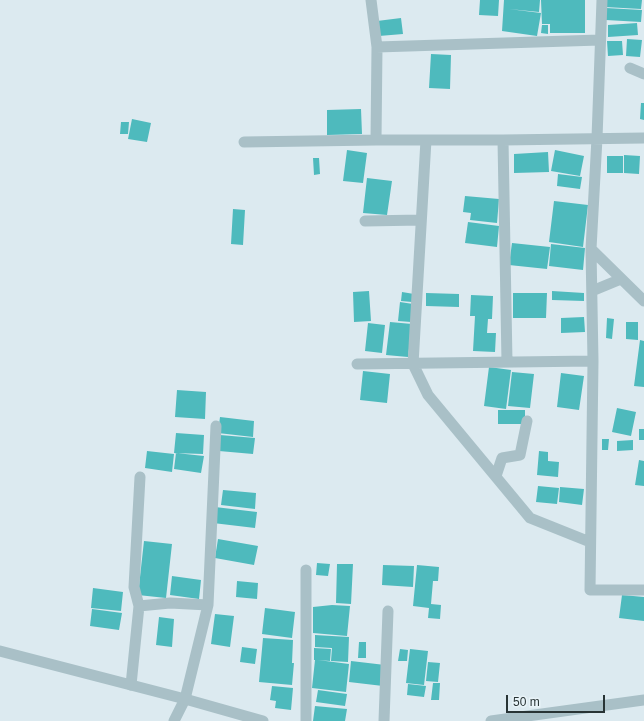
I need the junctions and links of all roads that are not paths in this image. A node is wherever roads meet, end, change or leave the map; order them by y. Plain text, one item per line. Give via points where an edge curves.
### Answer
1 (371, 0) edge
2 (602, 0) edge
3 (600, 40) junction
4 (377, 47) junction
5 (630, 68) dead end
6 (644, 74) edge
7 (597, 138) junction
8 (644, 138) edge
9 (376, 140) junction
10 (426, 140) junction
11 (503, 140) junction
12 (244, 142) dead end
13 (421, 220) junction
14 (365, 221) dead end
15 (591, 249) junction
16 (621, 279) junction
17 (592, 291) junction
18 (644, 301) edge
19 (593, 361) junction
20 (507, 362) junction
21 (356, 364) dead end
22 (413, 364) junction
23 (527, 421) dead end
24 (216, 426) dead end
25 (496, 476) junction
26 (140, 477) dead end
27 (590, 542) junction
28 (306, 570) dead end
29 (644, 590) edge
30 (208, 605) junction
31 (139, 606) junction
32 (388, 611) dead end
33 (0, 651) edge
34 (132, 685) junction
35 (184, 699) junction
36 (644, 700) edge
37 (174, 721) edge
38 (263, 721) edge
39 (306, 721) edge
40 (384, 721) edge
41 (491, 721) edge

1 - 4 street
2 - 3 street
3 - 4 street
3 - 7 street
4 - 9 street
5 - 6 street
7 - 8 street
7 - 11 street
7 - 15 street
9 - 10 street
9 - 12 street
10 - 11 street
10 - 13 street
11 - 20 street
13 - 14 street
13 - 22 street
15 - 16 street
15 - 17 street
16 - 17 street
16 - 18 street
17 - 19 street
19 - 20 street
19 - 27 street
20 - 22 street
21 - 22 street
22 - 25 street via 428,395
23 - 25 street via 520,455 502,458
24 - 30 street
25 - 27 street via 530,518
26 - 31 street via 134,587
27 - 29 street via 590,590
28 - 39 street
30 - 31 street
30 - 35 street
31 - 34 street
32 - 40 street
33 - 34 street
34 - 35 street
35 - 37 street
35 - 38 street
36 - 41 street

